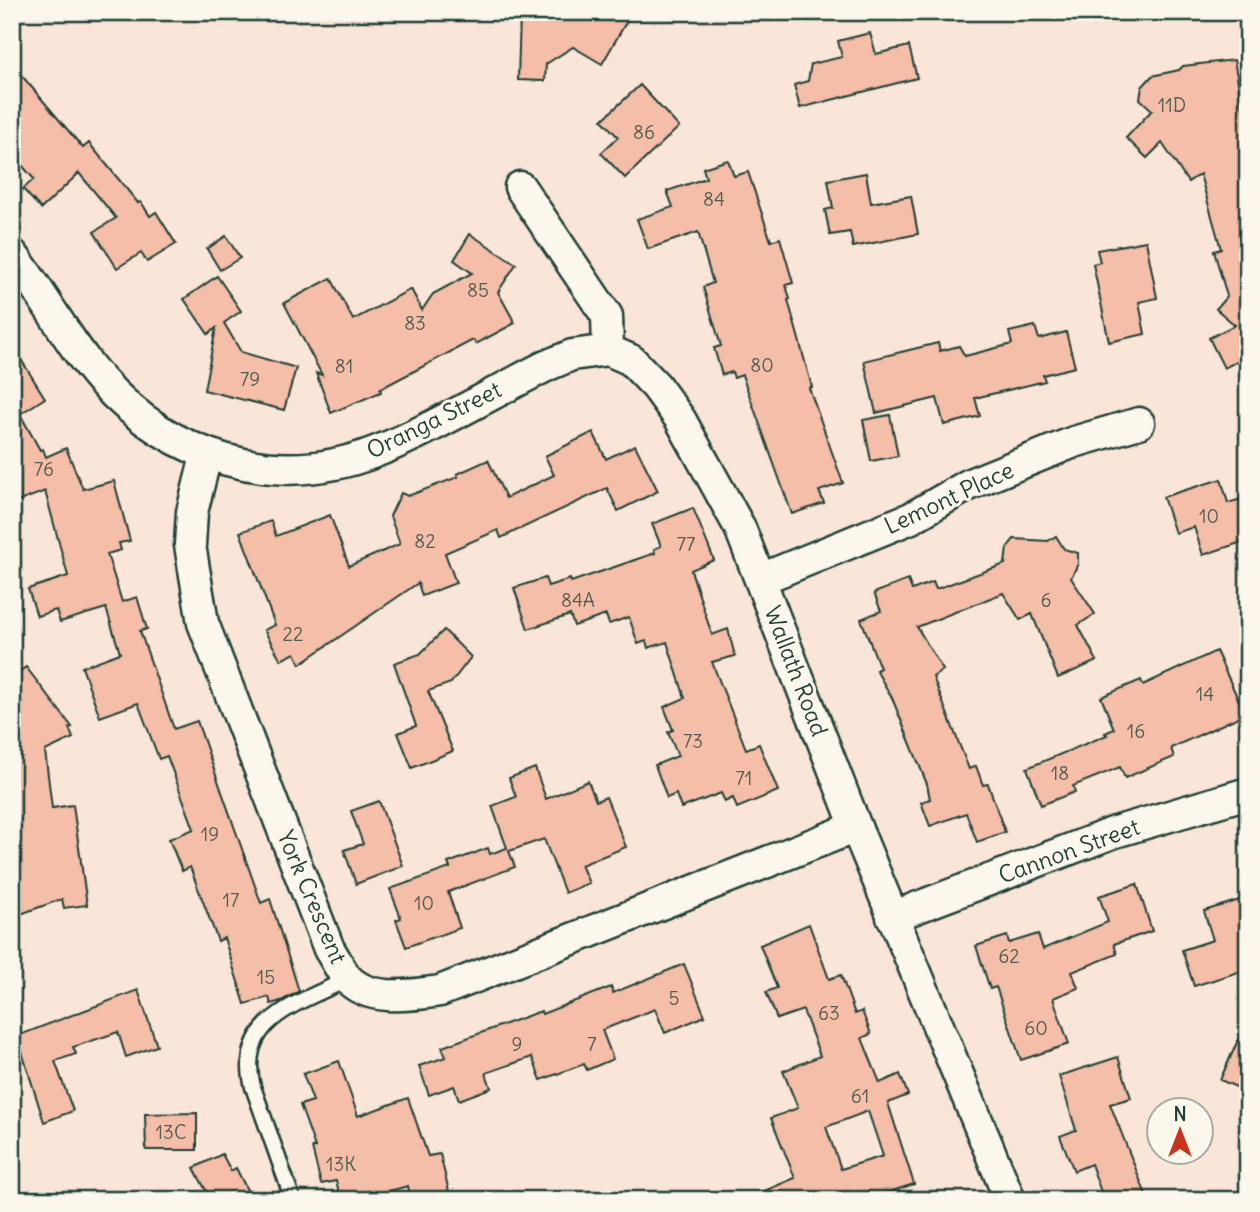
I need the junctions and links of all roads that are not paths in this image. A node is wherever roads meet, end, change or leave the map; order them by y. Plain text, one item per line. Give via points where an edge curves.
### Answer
1 (520, 187) dead end
2 (17, 268) edge
3 (608, 350) junction
4 (1139, 423) dead end
5 (206, 456) junction
6 (761, 579) junction
7 (1248, 793) edge
8 (856, 827) junction
9 (892, 917) junction
10 (348, 979) junction
11 (293, 1200) edge
12 (1010, 1200) edge

1 - 3 street via 607,316
2 - 5 street, Oranga Street via 99,379 135,415
3 - 5 street, Oranga Street via 572,355 375,452 328,465 249,467
3 - 6 street, Wallath Road via 631,360 680,419 740,528
4 - 6 street, Lemont Place via 1074,442 970,484 911,518
5 - 10 street, York Crescent via 192,513 190,545 203,623 329,949
6 - 8 street, Wallath Road
7 - 9 street, Cannon Street via 1115,832
8 - 9 street, Wallath Road
8 - 10 street, York Crescent via 440,991 396,997
9 - 12 street, Wallath Road
10 - 11 lane via 273,1017 251,1049 249,1074

